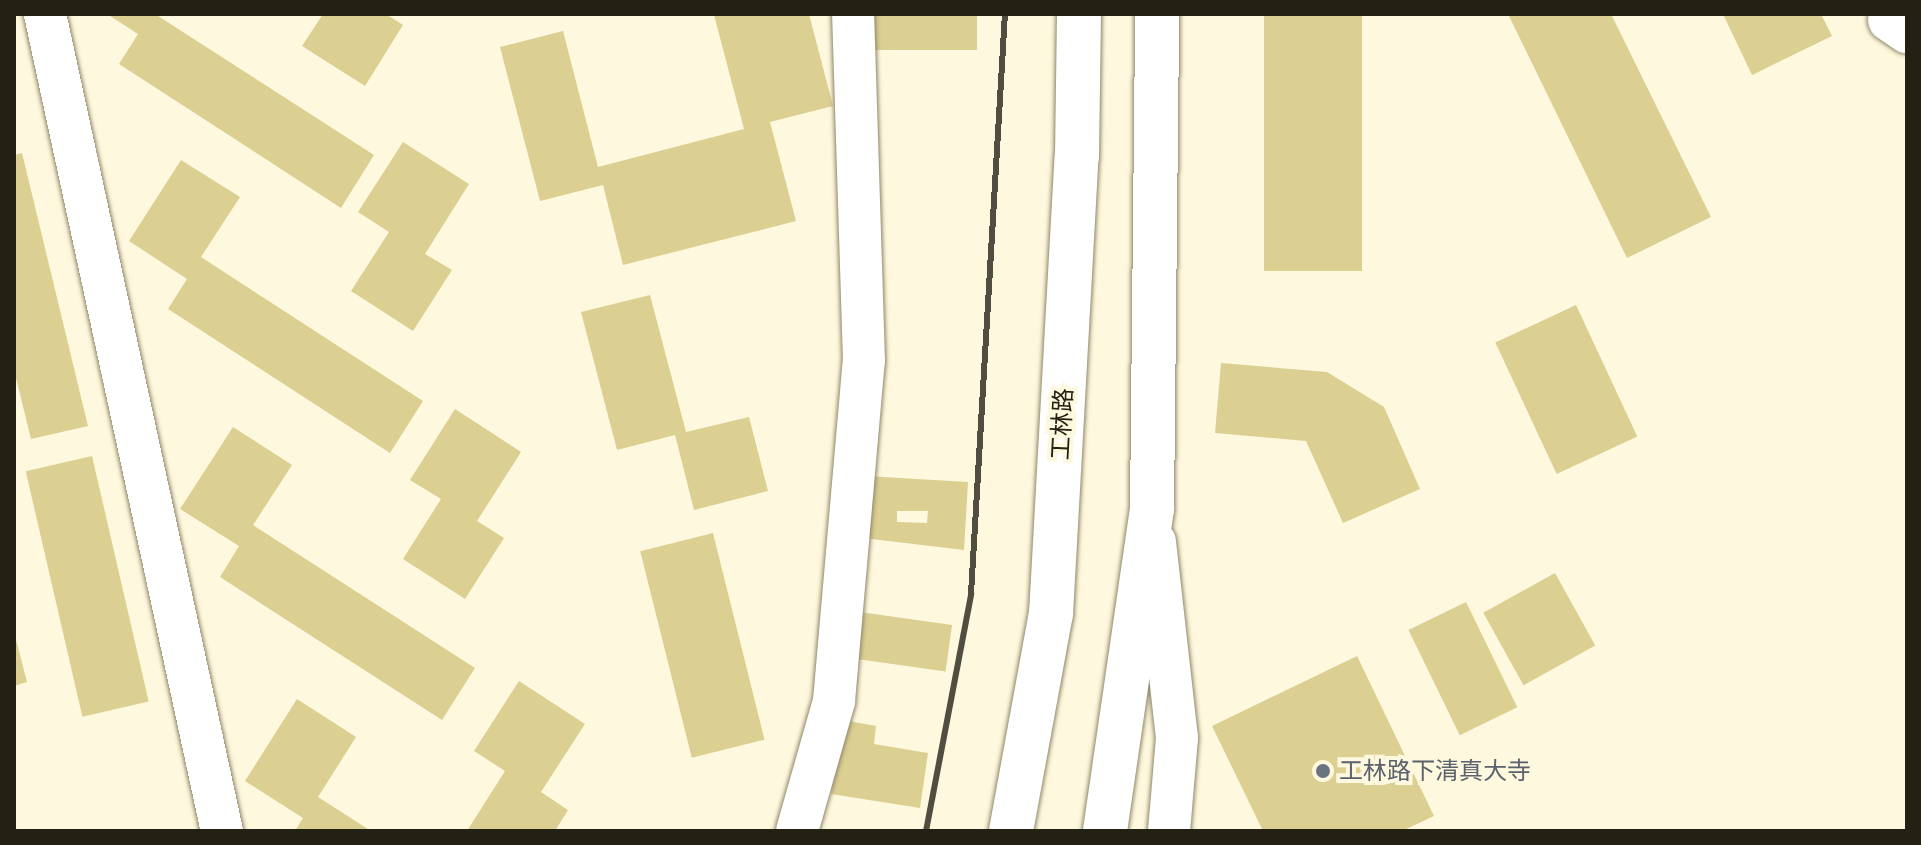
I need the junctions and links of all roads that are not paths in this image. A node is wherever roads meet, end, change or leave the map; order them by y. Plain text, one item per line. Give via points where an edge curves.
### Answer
1 (45, 14) edge
2 (853, 14) edge
3 (1079, 14) edge
4 (1157, 14) edge
5 (1152, 509) junction
6 (222, 831) edge
7 (797, 831) edge
8 (1011, 831) edge
9 (1105, 831) edge
10 (1169, 831) edge

1 - 6 street
2 - 7 street via 864,361 834,701
3 - 8 highway, 工林路 via 1077,156 1051,614
4 - 5 highway
5 - 9 highway
5 - 10 street via 1177,738

